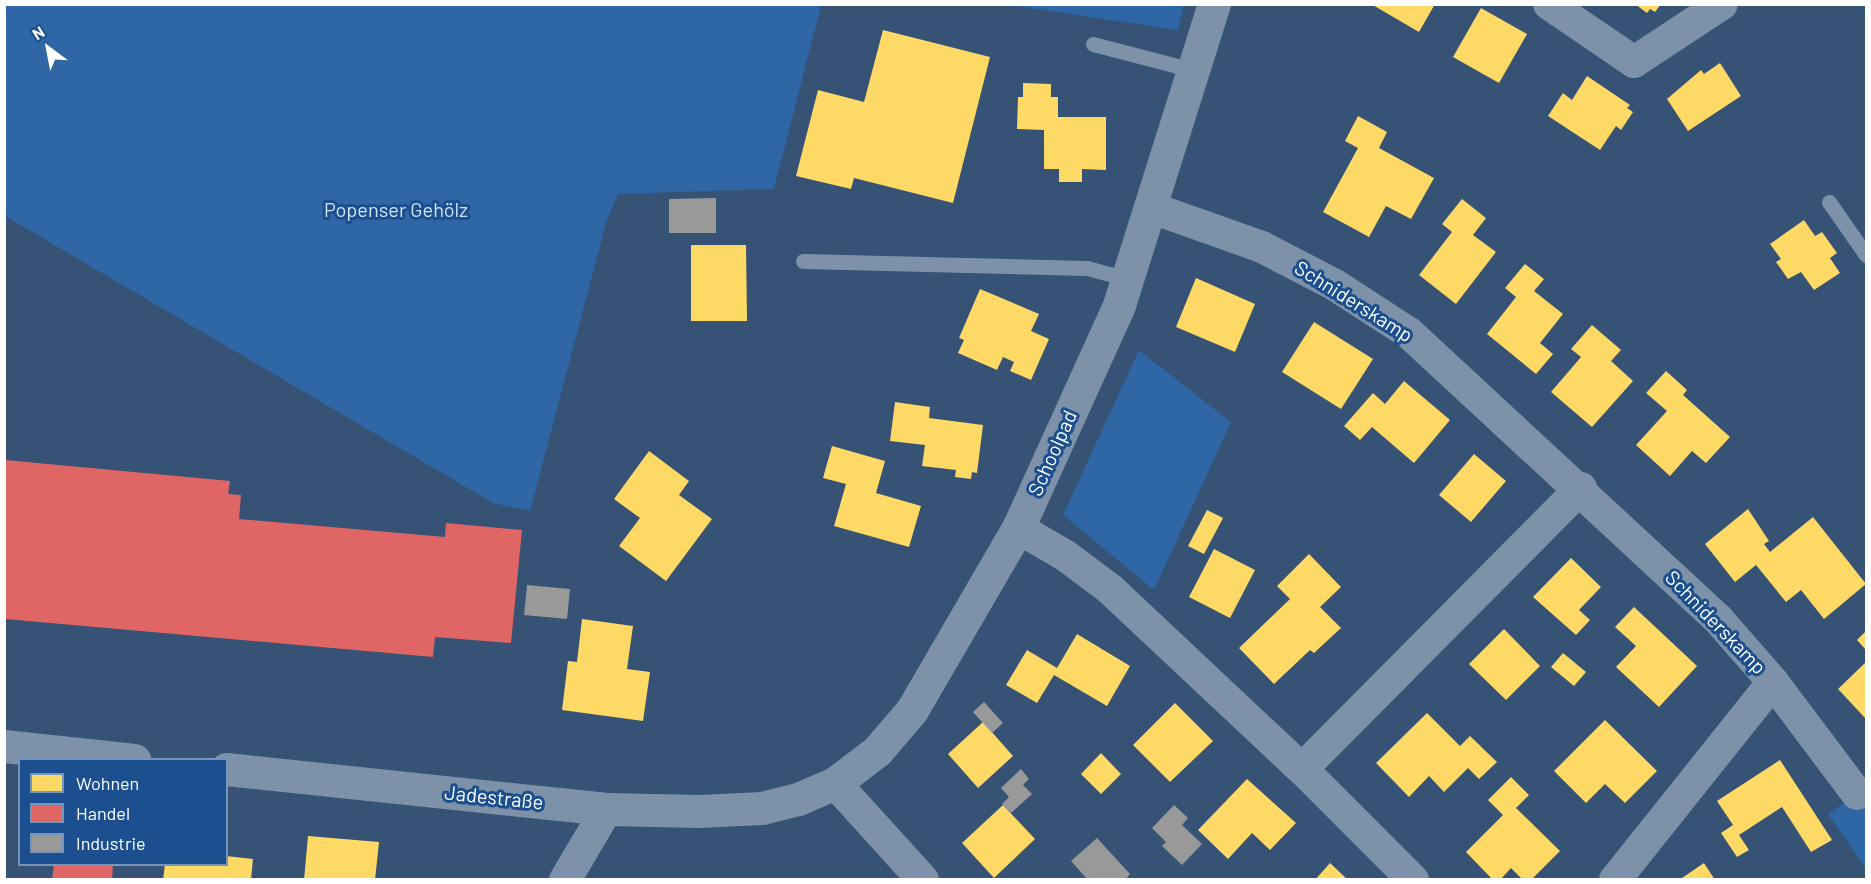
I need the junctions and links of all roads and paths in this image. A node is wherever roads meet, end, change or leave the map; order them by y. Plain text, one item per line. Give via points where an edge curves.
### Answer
1 (1214, 4) edge
2 (1549, 4) edge
3 (1722, 4) edge
4 (1093, 44) dead end
5 (1193, 70) junction
6 (1829, 202) dead end
7 (1152, 208) junction
8 (1866, 255) edge
9 (803, 261) dead end
10 (1128, 279) junction
11 (1581, 488) junction
12 (1018, 528) junction
13 (1773, 682) junction
14 (4, 746) edge
15 (124, 758) edge
16 (228, 769) edge
17 (1302, 769) junction
18 (835, 783) junction
19 (1857, 794) dead end
20 (762, 808) joint
21 (607, 809) junction
22 (565, 879) edge
23 (923, 879) edge
24 (1413, 879) edge
25 (1615, 879) edge

1 - 5 street, Schoolpad
2 - 3 street via 1634,62
4 - 5 lane
5 - 7 street, Schoolpad
6 - 8 lane
7 - 10 street, Schoolpad
7 - 11 street, Schniderskamp via 1262,247 1335,285 1399,327
9 - 10 lane via 1087,268
10 - 12 street, Schoolpad
11 - 13 street, Schniderskamp via 1718,619
11 - 17 street
12 - 17 street via 1066,556 1110,589
12 - 18 street, Schoolpad via 912,710 877,751
13 - 19 street, Schniderskamp
13 - 25 street, Schniderskamp
14 - 15 street
16 - 21 street, Jadestraße
17 - 24 street
18 - 20 street, Schoolpad
18 - 23 street
20 - 21 street, Jadestraße via 699,812
21 - 22 street

